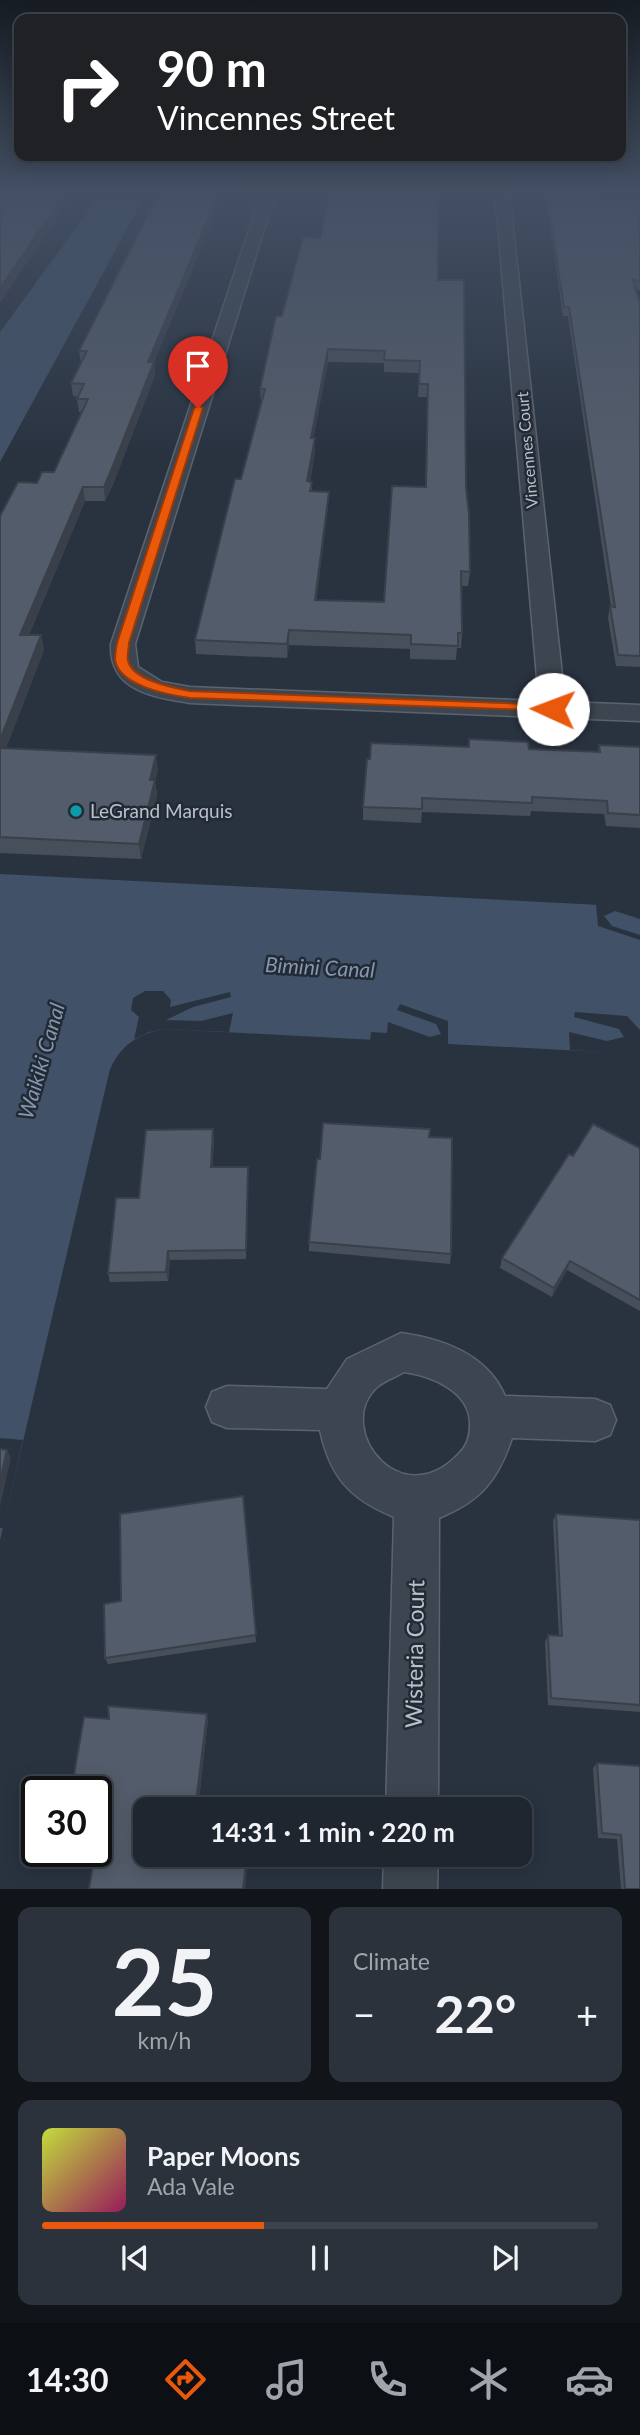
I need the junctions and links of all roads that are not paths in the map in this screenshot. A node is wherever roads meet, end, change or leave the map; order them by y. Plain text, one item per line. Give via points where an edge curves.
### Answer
1 (241, 279) edge
2 (511, 279) edge
3 (553, 709) junction
4 (640, 713) edge
5 (227, 1407) dead end
6 (340, 1410) junction
7 (490, 1416) junction
8 (595, 1420) dead end
9 (417, 1499) junction
10 (412, 1797) edge
11 (411, 1867) edge
12 (410, 1889) edge

1 - 3 street via 123,643 123,667 148,685 190,695
2 - 3 street, Vincennes Court
3 - 4 street
5 - 6 street
6 - 7 street via 347,1389 361,1372 379,1359 401,1352 439,1359 462,1372 485,1398
6 - 9 street via 347,1456 362,1476 382,1490
7 - 8 street
7 - 9 street via 492,1431 482,1459 444,1495
9 - 10 street, Wisteria Court
11 - 12 street

